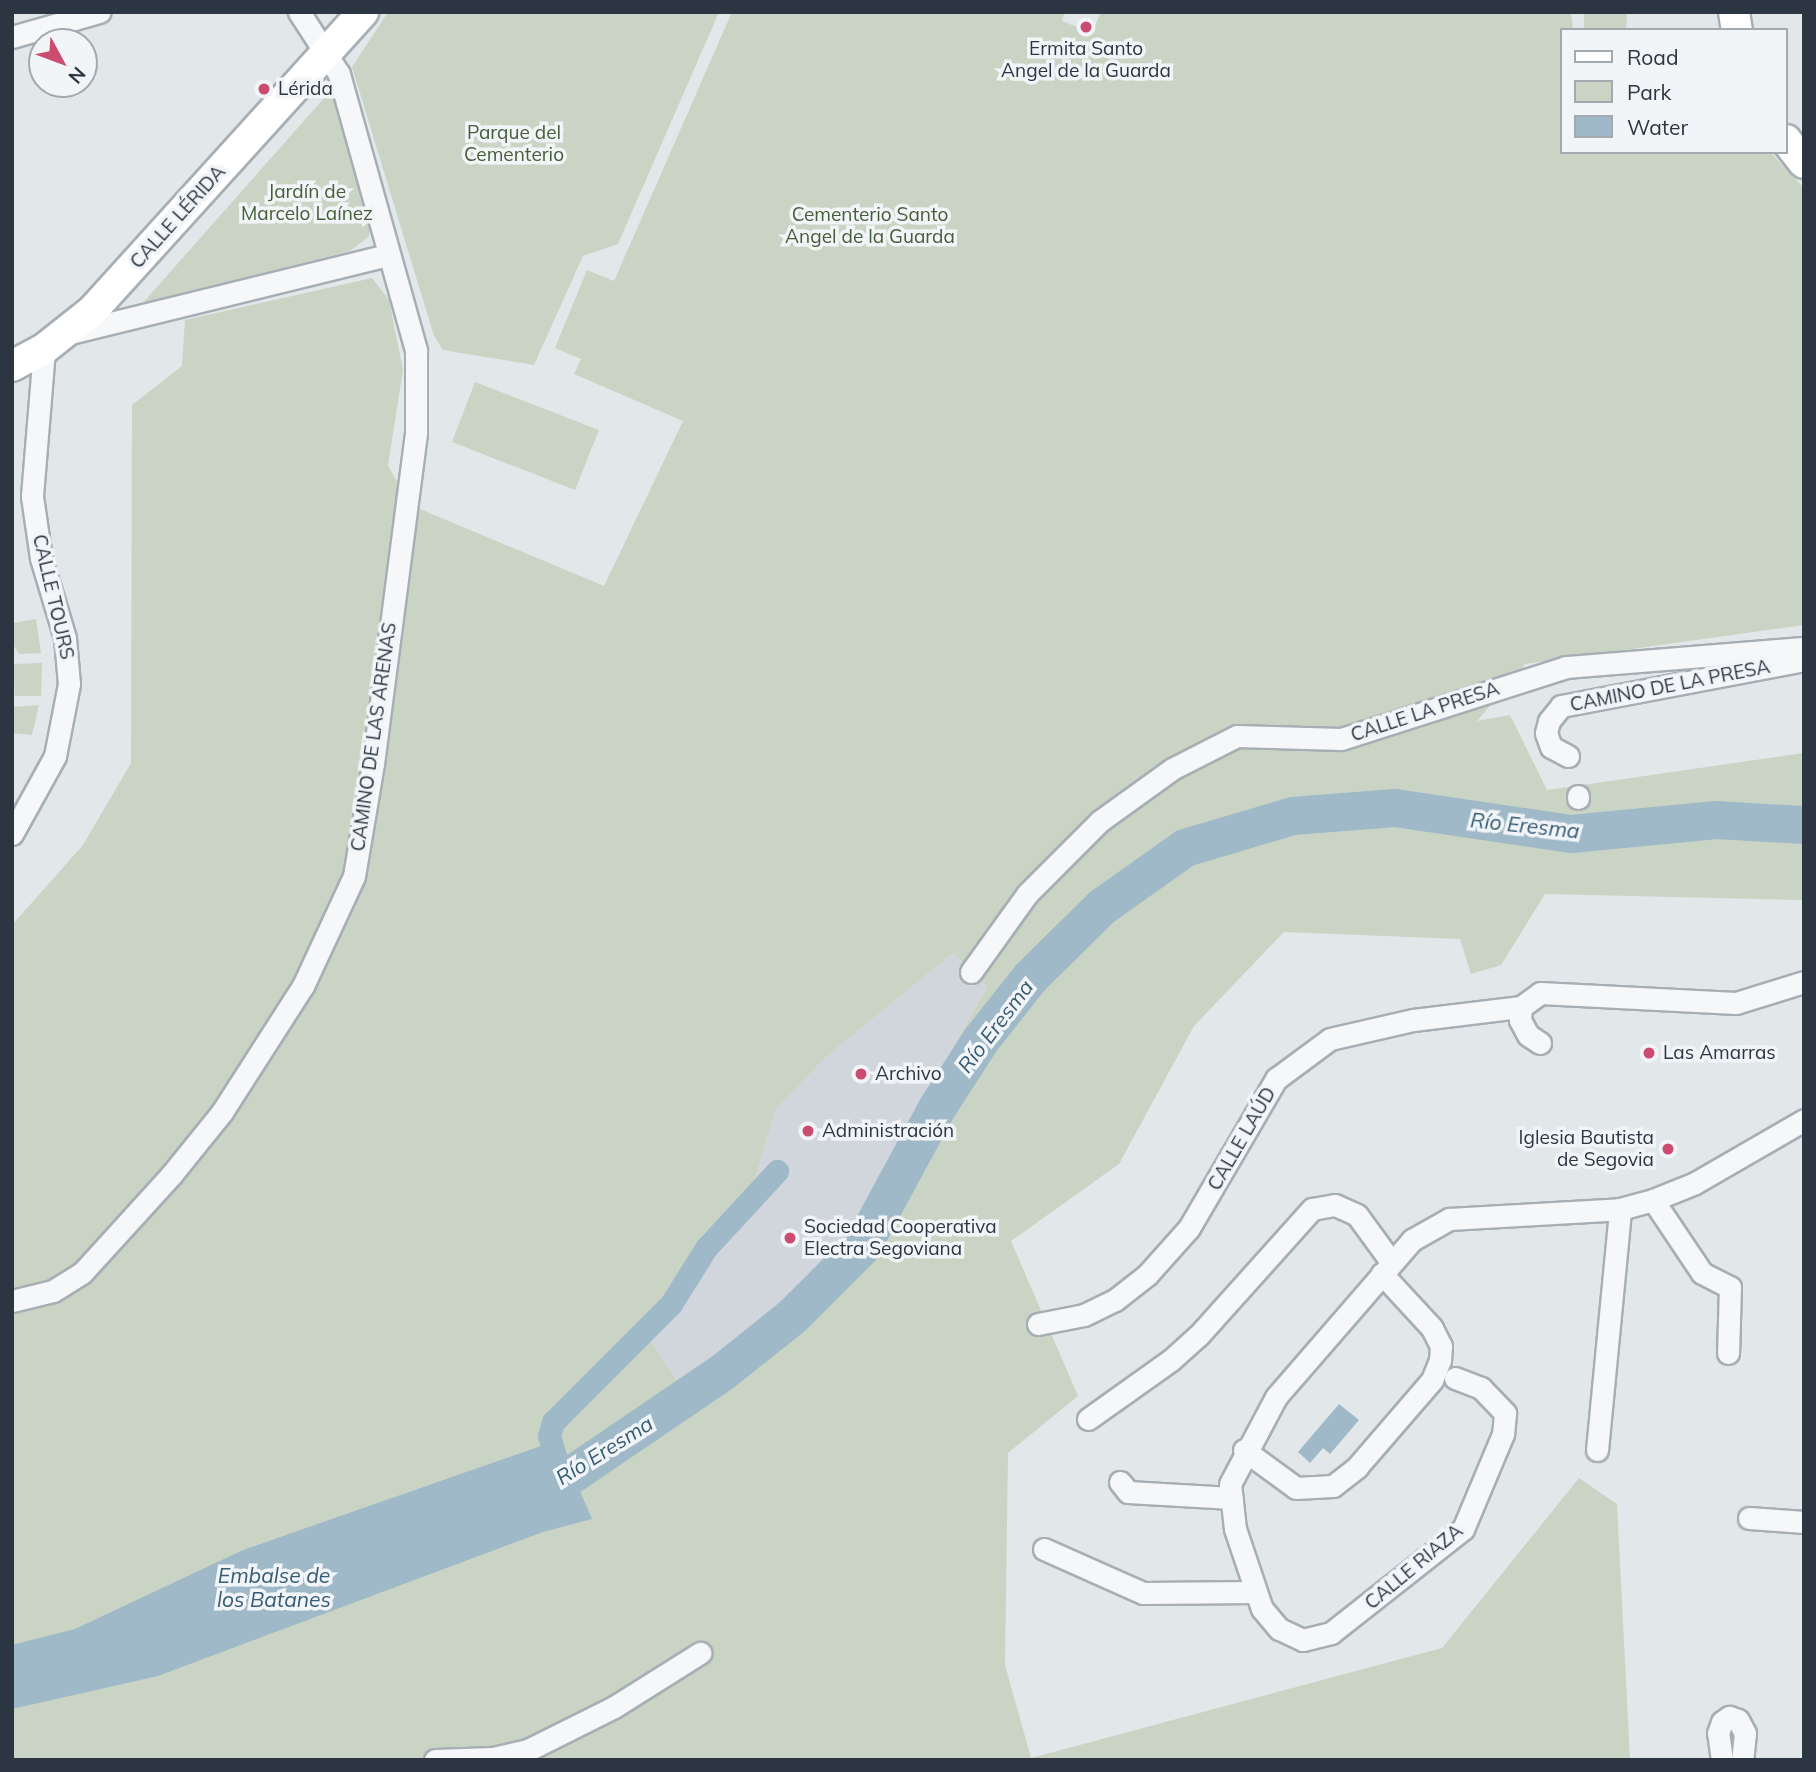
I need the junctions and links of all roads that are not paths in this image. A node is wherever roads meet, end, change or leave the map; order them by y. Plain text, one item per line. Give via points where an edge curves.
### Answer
1 (99, 12) edge
2 (299, 12) edge
3 (363, 12) edge
4 (12, 37) edge
5 (328, 51) junction
6 (1788, 143) edge
7 (1804, 163) edge
8 (387, 255) junction
9 (54, 342) junction
10 (12, 366) edge
11 (1804, 648) edge
12 (1804, 660) edge
13 (1568, 756) dead end
14 (12, 834) edge
15 (971, 972) dead end
16 (1804, 982) edge
17 (1521, 1007) junction
18 (1540, 1043) dead end
19 (1804, 1120) edge
20 (1653, 1200) junction
21 (1620, 1209) junction
22 (1387, 1268) junction
23 (12, 1301) edge
24 (1038, 1324) dead end
25 (1728, 1353) dead end
26 (1455, 1378) dead end
27 (1088, 1419) dead end
28 (1244, 1450) junction
29 (1597, 1450) dead end
30 (1120, 1482) dead end
31 (1232, 1498) junction
32 (1749, 1518) dead end
33 (1804, 1522) edge
34 (1044, 1549) dead end
35 (1256, 1592) junction
36 (699, 1653) dead end
37 (435, 1760) edge
38 (1722, 1760) edge
39 (1742, 1760) edge

1 - 4 street
2 - 5 street, CAMINO DE LAS ARENAS
3 - 5 street, CALLE LÉRIDA
5 - 8 street, CAMINO DE LAS ARENAS via 339,74
5 - 9 street, CALLE LÉRIDA via 124,278
6 - 7 street
8 - 9 street via 177,305
8 - 23 street, CAMINO DE LAS ARENAS via 412,324 419,401 375,752 354,876 303,986 222,1112 82,1273 53,1291
9 - 10 street, CALLE LÉRIDA
9 - 14 street, CALLE TOURS via 32,496 41,558 65,638 69,684 55,756
11 - 15 street, CALLE LA PRESA via 1566,667 1341,739 1253,733 1221,742 1172,769 1100,821 1027,894
12 - 13 street, CAMINO DE LA PRESA via 1561,706 1553,713 1546,733 1551,747
16 - 17 street, CALLE LAÚD via 1736,1003 1540,993
17 - 18 street via 1522,1028
17 - 24 street, CALLE LAÚD via 1413,1020 1330,1039 1276,1079 1189,1228 1147,1275 1115,1300 1084,1315
19 - 20 street, CALLE RIAZA via 1695,1183
20 - 21 street, CALLE RIAZA
20 - 25 street via 1702,1273 1730,1287
21 - 22 street, CALLE RIAZA via 1449,1219 1412,1240
21 - 29 street
22 - 27 street via 1357,1215 1335,1205 1312,1209 1198,1336
22 - 28 street, CALLE RIAZA via 1276,1397
22 - 28 street via 1441,1346 1432,1380 1357,1467 1333,1486 1296,1488
26 - 35 street, CALLE RIAZA via 1481,1388 1505,1413 1503,1434 1463,1530 1322,1637 1303,1640 1279,1629 1262,1609
28 - 31 street, CALLE RIAZA via 1230,1484
30 - 31 street via 1128,1492
31 - 35 street, CALLE RIAZA via 1235,1529
32 - 33 street
34 - 35 street via 1143,1594
36 - 37 street via 614,1707 528,1750 493,1758
38 - 39 street via 1718,1733 1729,1717 1743,1728

